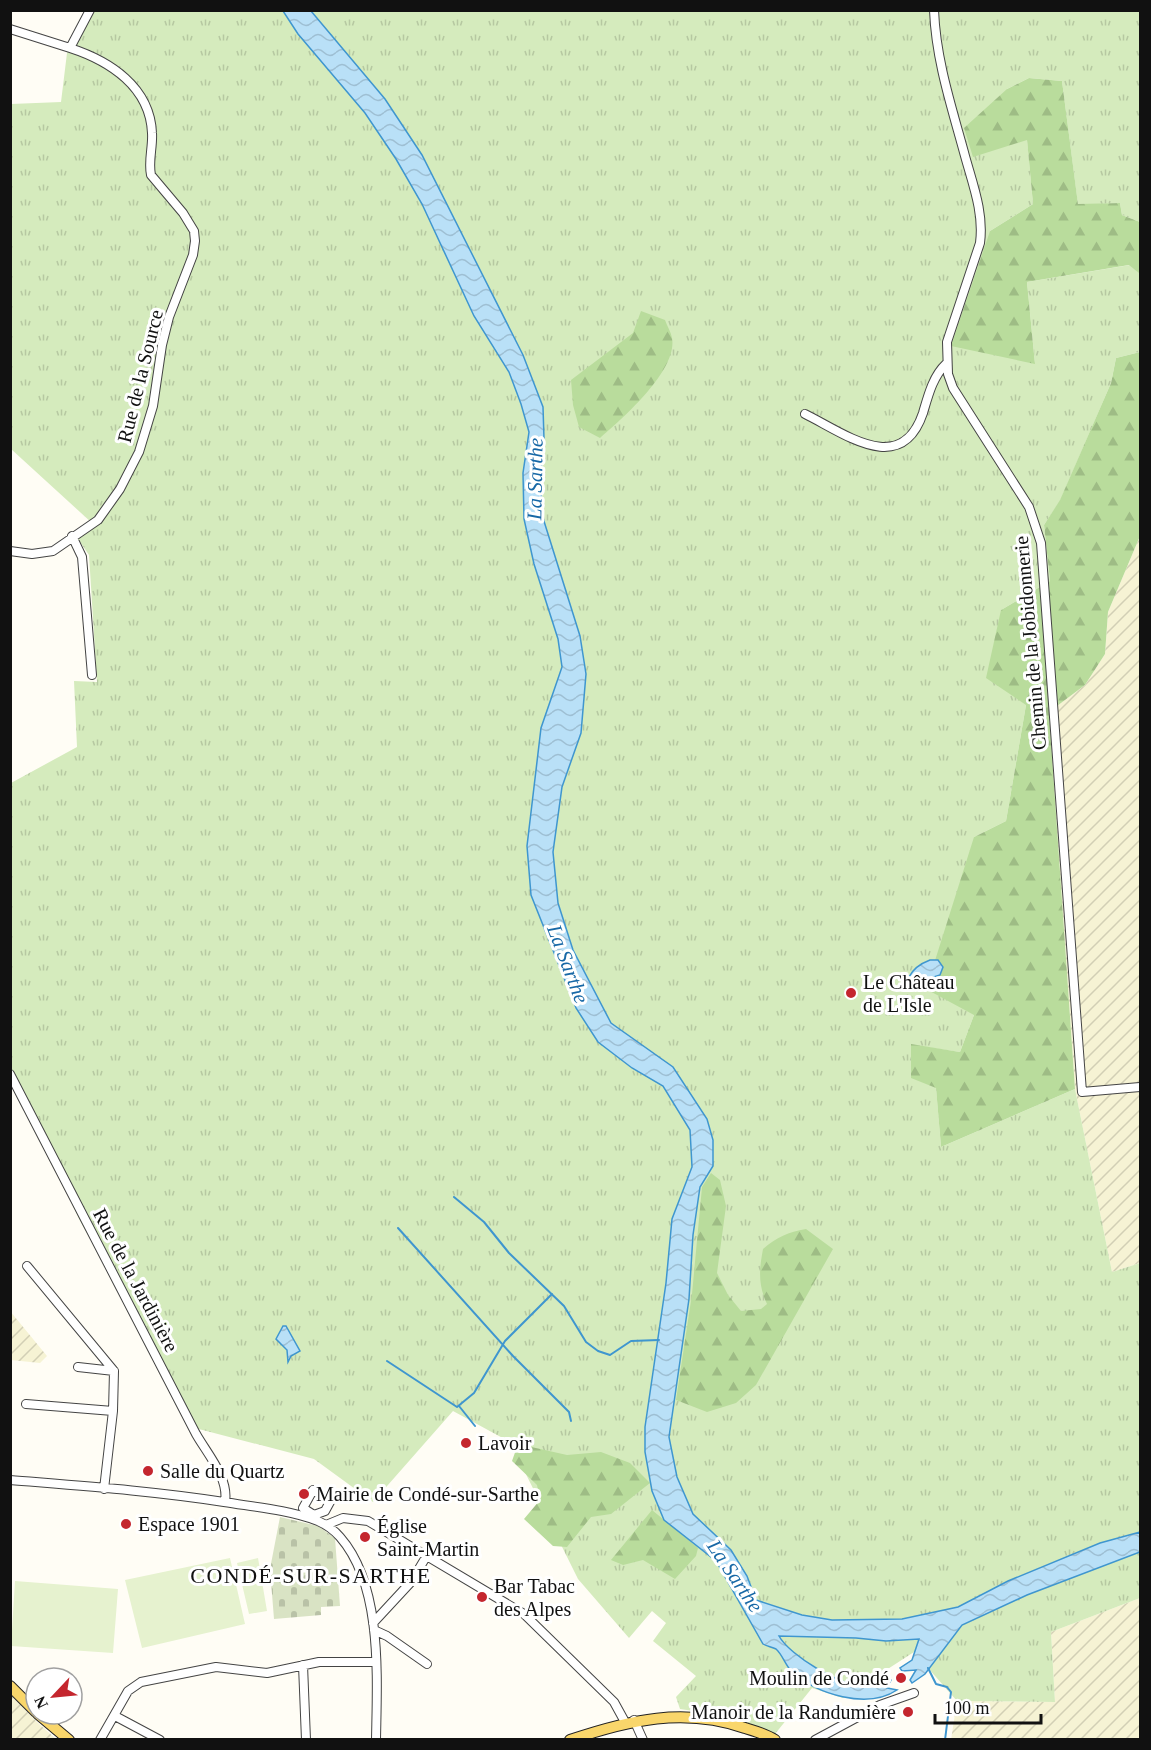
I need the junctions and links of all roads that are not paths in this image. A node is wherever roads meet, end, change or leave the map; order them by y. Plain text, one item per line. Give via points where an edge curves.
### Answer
1 (90, 10) edge
2 (934, 10) edge
3 (10, 29) edge
4 (70, 48) junction
5 (946, 364) junction
6 (805, 414) dead end
7 (72, 536) junction
8 (10, 551) edge
9 (92, 675) dead end
10 (10, 1074) edge
11 (1140, 1087) edge
12 (27, 1266) dead end
13 (78, 1367) dead end
14 (114, 1371) junction
15 (26, 1404) dead end
16 (113, 1411) junction
17 (10, 1480) edge
18 (104, 1489) junction
19 (225, 1502) junction
20 (326, 1525) junction
21 (426, 1557) junction
22 (374, 1627) junction
23 (375, 1662) junction
24 (427, 1664) dead end
25 (303, 1665) junction
26 (10, 1686) edge
27 (914, 1692) dead end
28 (24, 1700) edge
29 (115, 1716) junction
30 (629, 1721) junction
31 (52, 1726) edge
32 (69, 1740) edge
33 (100, 1740) edge
34 (160, 1740) edge
35 (306, 1740) edge
36 (376, 1740) edge
37 (570, 1740) edge
38 (643, 1740) edge
39 (775, 1740) edge
40 (815, 1740) edge

1 - 4 street
2 - 5 street, Chemin de la Jobidonnerie via 935,39 944,81 982,228 947,342
3 - 4 street, Rue de la Source
4 - 7 street, Rue de la Source via 109,63 143,100 152,135 150,175 183,213 194,231 195,242 162,345 153,406 140,452 108,509
5 - 6 street via 938,371 919,425 900,444 872,448
5 - 11 street, Chemin de la Jobidonnerie via 953,388 1029,507 1041,543 1082,1092
7 - 8 street, Rue de la Source via 45,554
7 - 9 street via 82,556
10 - 19 street, Rue de la Jardinière via 193,1429 223,1479 227,1488
12 - 14 street
13 - 14 street
14 - 16 street
15 - 16 street
16 - 18 street
17 - 18 street
18 - 19 street
19 - 20 street
20 - 21 street via 343,1518 360,1518
20 - 22 street via 340,1536 357,1562
21 - 22 street
21 - 30 street via 524,1614
22 - 23 street
22 - 24 street
23 - 25 street
23 - 36 street
25 - 29 street via 267,1673 216,1667 141,1682 128,1691
25 - 35 street
26 - 28 main road
27 - 40 street via 880,1705
29 - 33 street
29 - 34 street
30 - 37 main road
30 - 38 street
30 - 39 main road via 705,1718
31 - 32 main road

